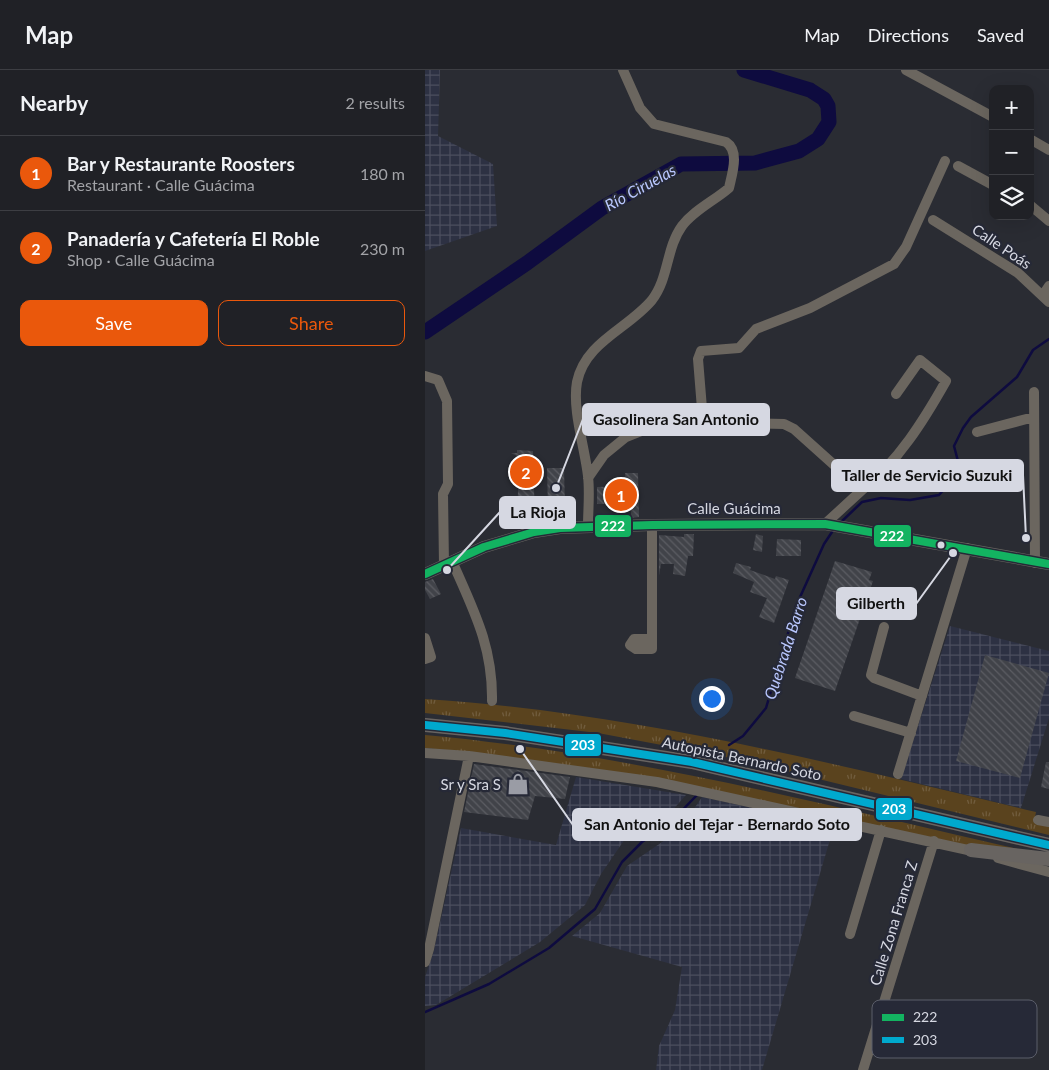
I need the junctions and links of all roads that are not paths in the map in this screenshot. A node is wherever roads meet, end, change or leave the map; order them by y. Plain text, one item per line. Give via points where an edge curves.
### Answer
1 (623, 70) edge
2 (906, 70) edge
3 (989, 116) edge
4 (1034, 141) edge
5 (1049, 150) edge
6 (945, 162) dead end
7 (958, 166) dead end
8 (989, 183) edge
9 (1034, 208) edge
10 (933, 220) dead end
11 (1049, 221) edge
12 (1049, 286) edge
13 (1046, 299) edge
14 (425, 376) edge
15 (1034, 392) dead end
16 (896, 394) dead end
17 (1035, 417) junction
18 (703, 421) junction
19 (977, 432) dead end
20 (588, 478) junction
21 (863, 490) junction
22 (828, 524) junction
23 (653, 525) junction
24 (587, 526) junction
25 (967, 548) junction
26 (1035, 563) junction
27 (445, 564) junction
28 (1049, 564) edge
29 (425, 574) edge
30 (884, 627) dead end
31 (425, 638) edge
32 (652, 639) dead end
33 (425, 658) edge
34 (922, 696) junction
35 (492, 701) dead end
36 (854, 716) dead end
37 (425, 725) edge
38 (911, 733) junction
39 (425, 753) edge
40 (469, 756) junction
41 (898, 774) dead end
42 (881, 830) junction
43 (934, 841) junction
44 (1049, 845) edge
45 (971, 850) junction
46 (1049, 858) edge
47 (1049, 872) edge
48 (850, 934) dead end
49 (427, 948) edge
50 (425, 962) edge
51 (885, 1000) edge
52 (872, 1041) edge
53 (863, 1070) edge

1 - 20 street via 641,108 654,124 726,142 734,152 729,188 682,226 660,287 652,299 582,363 577,403
2 - 3 street
4 - 5 street
6 - 18 street via 906,247 894,264 810,308 756,329 739,348 701,351
7 - 8 street
9 - 11 street
10 - 13 street, Calle Poás via 1018,274
12 - 13 street
14 - 27 street via 438,380 447,401 448,484 443,494
15 - 17 street
16 - 21 street via 920,360 946,381 929,410 881,475
17 - 19 street
17 - 26 street
18 - 20 street via 666,420 646,427 626,437 603,455
18 - 21 street via 784,424
20 - 24 street
21 - 22 street
22 - 23 main road, Calle Guácima
22 - 25 main road, Calle Guácima
23 - 24 main road, Calle Guácima
23 - 32 street
24 - 27 main road, Calle Guácima via 516,537
25 - 26 main road, Calle Guácima
25 - 34 street
26 - 28 main road, Calle Guácima
27 - 29 main road, Calle Guácima
27 - 35 street via 480,625 490,658
30 - 34 street via 871,675
31 - 33 street via 431,656
34 - 38 street
36 - 38 street
37 - 44 highway, Autopista Bernardo Soto via 505,733 692,762
38 - 41 street
39 - 40 street
40 - 42 street via 657,782
40 - 49 street
42 - 43 street
42 - 48 street
43 - 45 street
43 - 51 street, Calle Zona Franca Z
45 - 46 highway
45 - 47 street
49 - 50 street
52 - 53 street, Calle Zona Franca Z

